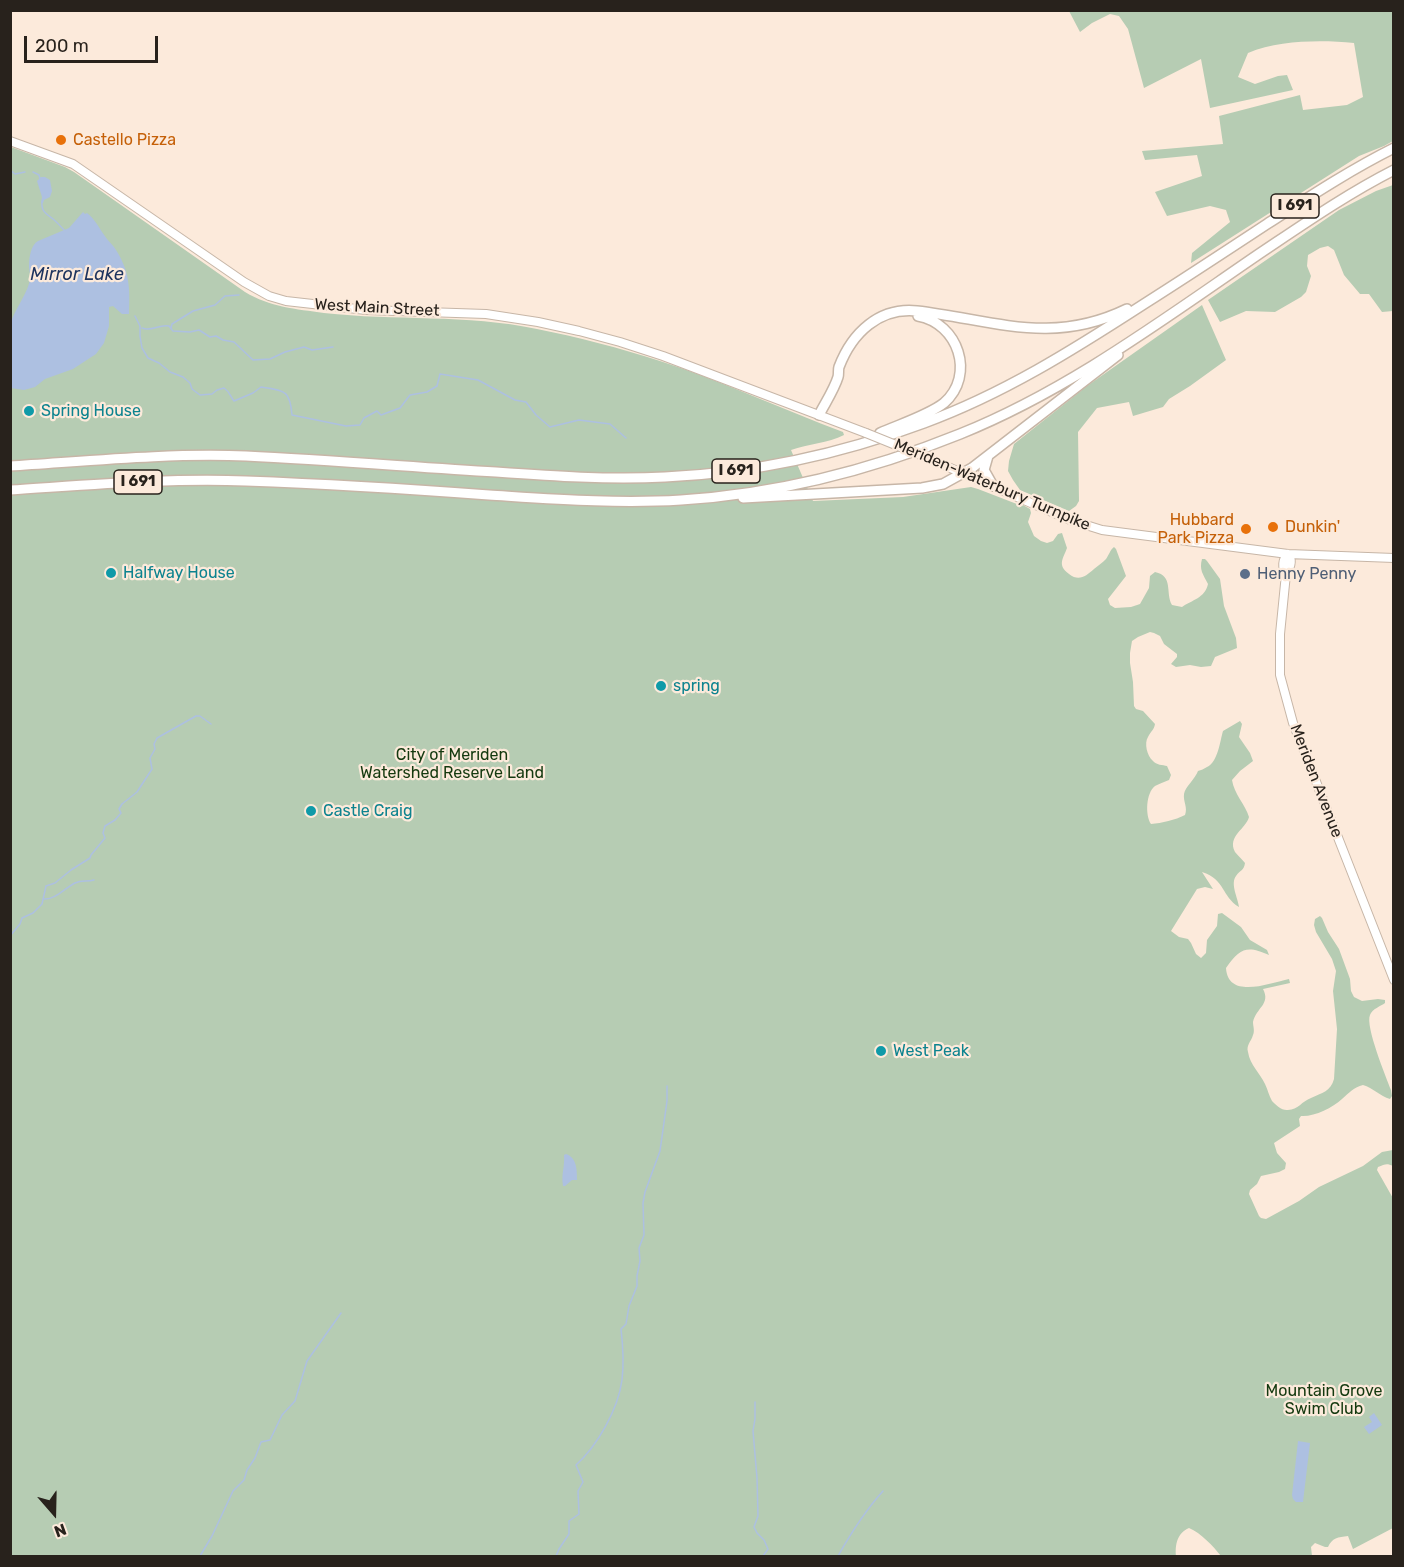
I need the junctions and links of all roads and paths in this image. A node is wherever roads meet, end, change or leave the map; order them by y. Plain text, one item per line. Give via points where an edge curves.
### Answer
1 (10, 141) edge
2 (1394, 148) edge
3 (1394, 170) edge
4 (1166, 290) junction
5 (1170, 314) junction
6 (839, 375) junction
7 (776, 398) joint
8 (819, 415) junction
9 (837, 450) junction
10 (988, 456) junction
11 (10, 466) edge
12 (963, 473) junction
13 (993, 486) junction
14 (10, 490) edge
15 (696, 499) junction
16 (1288, 554) junction
17 (1394, 558) edge
18 (1394, 980) edge

1 - 7 main road, West Main Street via 73,164 244,282 278,299 347,309 463,312 538,322 631,345
2 - 4 highway, I 691 via 1336,180
3 - 5 highway, I 691 via 1336,203
4 - 6 highway via 1112,316 1061,329 1024,328 917,310 891,312 857,335
4 - 9 highway, I 691 via 1071,351 995,393 886,437
5 - 10 highway
5 - 15 highway, I 691 via 1060,385 952,438 824,478
6 - 8 highway
6 - 9 highway via 867,333 885,320 900,316 921,316 938,323 952,337 960,358 957,385 942,405
7 - 8 main road, Meriden-Waterbury Turnpike
8 - 12 main road, Meriden-Waterbury Turnpike, bridge
9 - 11 highway, I 691 via 740,470 626,478 224,456
10 - 12 highway
10 - 13 highway via 984,469
12 - 13 main road, Meriden-Waterbury Turnpike
12 - 15 highway via 932,487
13 - 16 main road, Meriden-Waterbury Turnpike via 1097,529
14 - 15 highway, I 691 via 217,480 602,501
16 - 17 main road, Meriden-Waterbury Turnpike
16 - 18 main road, Meriden Avenue via 1284,559 1280,675 1293,723

